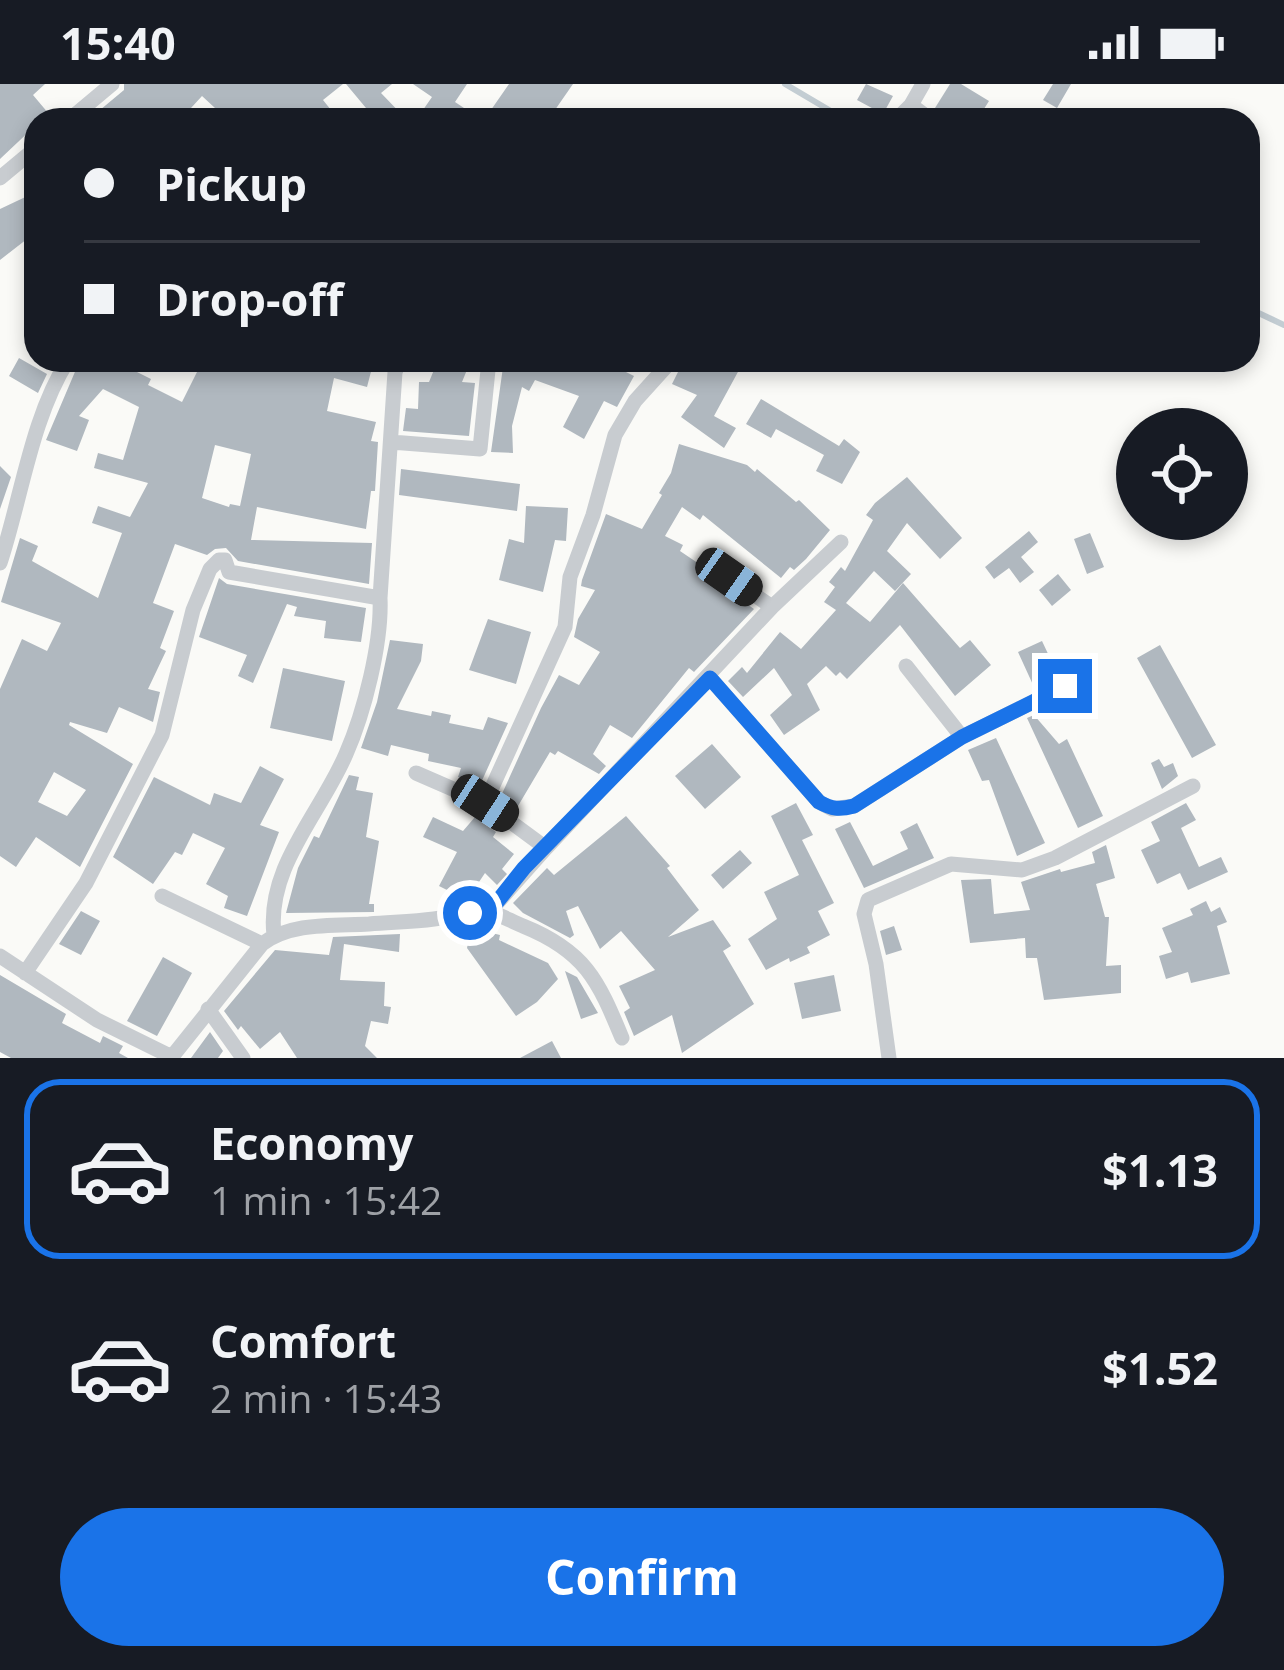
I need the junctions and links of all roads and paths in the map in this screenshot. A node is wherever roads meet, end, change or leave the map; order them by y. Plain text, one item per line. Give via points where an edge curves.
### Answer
1 (112, 84) edge
2 (923, 84) edge
3 (911, 105) junction
4 (83, 108) edge
5 (908, 108) edge
6 (915, 108) edge
7 (24, 158) edge
8 (0, 178) edge
9 (62, 372) edge
10 (399, 372) edge
11 (488, 372) edge
12 (661, 372) edge
13 (391, 442) junction
14 (841, 542) dead end
15 (0, 563) edge
16 (729, 577) dead end
17 (380, 598) junction
18 (772, 607) junction
19 (905, 666) dead end
20 (710, 678) junction
21 (1065, 686) dead end
22 (962, 737) junction
23 (416, 773) dead end
24 (1193, 786) dead end
25 (485, 803) junction
26 (546, 848) junction
27 (161, 896) dead end
28 (489, 912) junction
29 (268, 939) junction
30 (0, 956) edge
31 (25, 973) junction
32 (208, 1009) junction
33 (622, 1038) dead end
34 (171, 1058) edge
35 (243, 1058) edge
36 (889, 1058) edge

1 - 4 street
2 - 3 street
3 - 5 street
3 - 6 street
7 - 8 street
9 - 15 street via 40,415
10 - 13 street
11 - 13 street via 481,449
12 - 25 street via 616,435 570,577 565,626
13 - 17 street
14 - 18 street
16 - 18 street
17 - 29 street via 346,755 279,880
17 - 31 street via 214,563 193,610 161,735 86,883
18 - 20 street
19 - 22 street
20 - 22 street via 832,809 854,806
20 - 26 street
21 - 22 street
23 - 25 street
24 - 36 street via 1022,870 951,864 868,900
25 - 26 street
26 - 28 street
27 - 29 street
28 - 29 street via 297,929
28 - 33 street via 572,953 593,974
29 - 32 street
30 - 31 street
31 - 34 street
32 - 34 street
32 - 35 street

